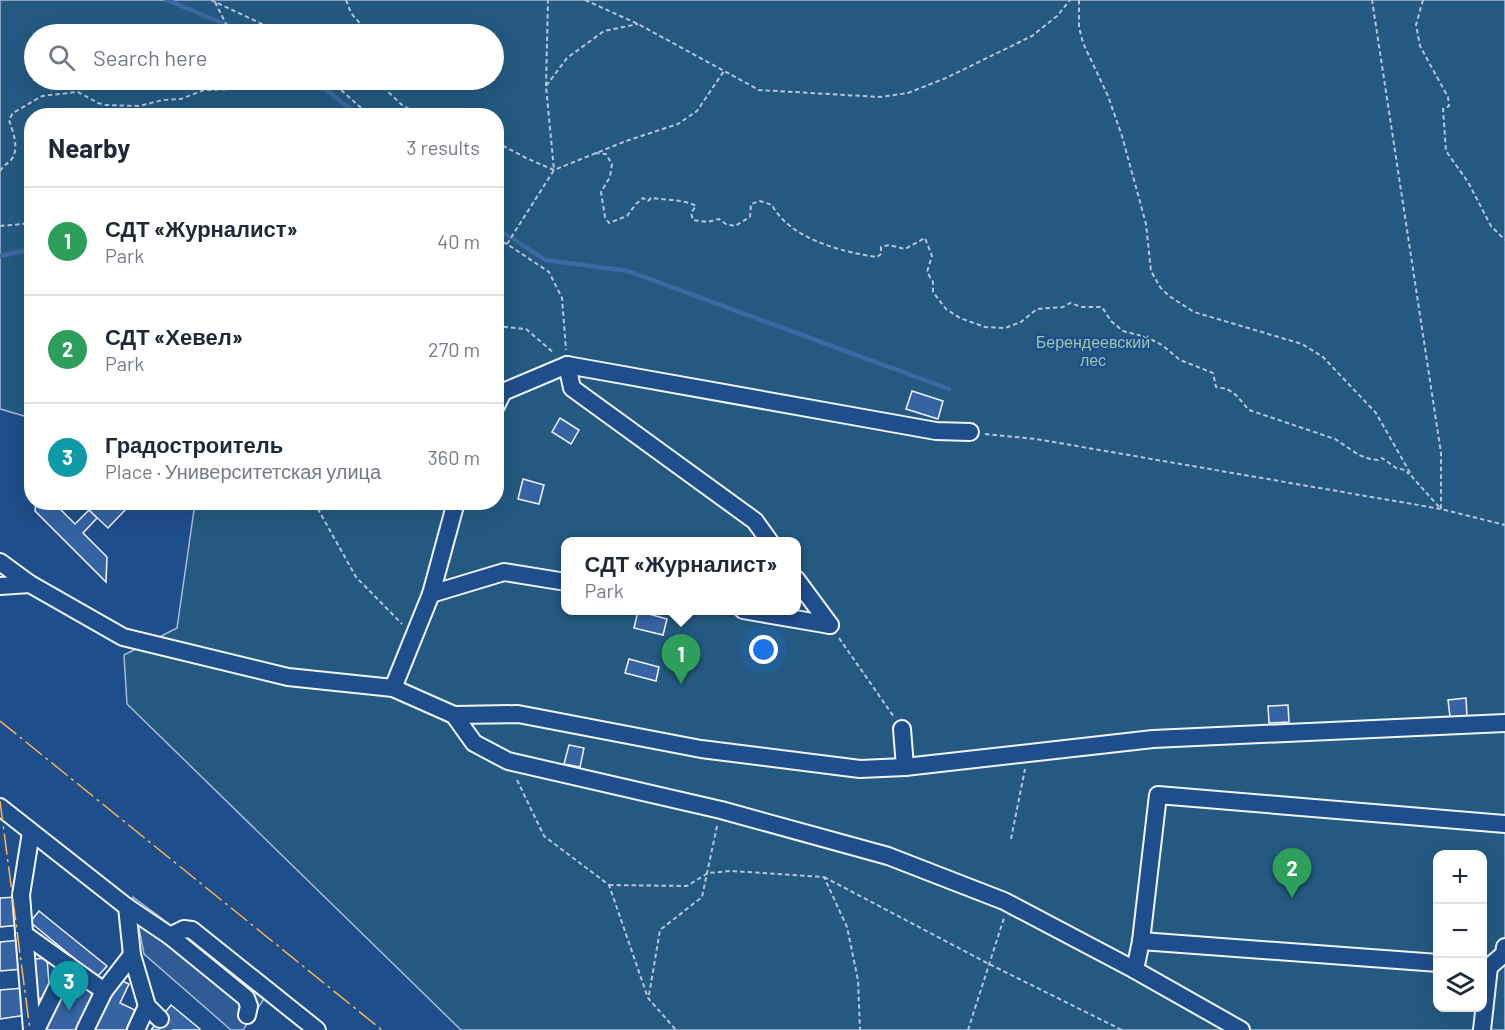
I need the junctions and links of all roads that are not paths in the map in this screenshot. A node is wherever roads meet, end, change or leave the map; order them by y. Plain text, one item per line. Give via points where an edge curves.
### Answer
1 (567, 365) junction
2 (504, 392) edge
3 (970, 432) road end
4 (454, 510) edge
5 (766, 537) edge
6 (0, 562) edge
7 (561, 581) edge
8 (30, 584) junction
9 (0, 586) edge
10 (801, 586) edge
11 (431, 594) junction
12 (771, 615) edge
13 (393, 688) junction
14 (454, 715) junction
15 (1505, 723) edge
16 (902, 729) road end
17 (905, 767) junction
18 (0, 807) edge
19 (1505, 824) edge
20 (31, 832) junction
21 (127, 907) junction
22 (24, 934) junction
23 (171, 936) junction
24 (1141, 941) junction
25 (1504, 952) edge
26 (132, 955) junction
27 (1433, 963) edge
28 (68, 965) junction
29 (1487, 965) edge
30 (1135, 970) junction
31 (104, 991) junction
32 (147, 1006) junction
33 (1483, 1012) edge
34 (247, 1015) dead end
35 (160, 1019) tunnel mouth
36 (34, 1030) edge
37 (86, 1030) edge
38 (136, 1030) edge
39 (317, 1030) edge
40 (1241, 1030) edge
41 (1482, 1030) edge

1 - 2 street
1 - 3 street via 936,431
1 - 5 street via 572,388 755,521
4 - 11 street
6 - 8 street
7 - 11 street via 504,572
8 - 9 street
8 - 13 street via 123,638 288,677
10 - 12 street via 830,625
11 - 13 street
13 - 14 street
14 - 17 street via 518,714 701,749 860,769
14 - 30 street via 474,743 508,761 721,810 888,856 1004,901
15 - 17 street via 1153,740
16 - 17 street
18 - 20 street
19 - 24 street via 1158,795
20 - 21 street
20 - 22 street via 21,895
21 - 23 street
21 - 26 street
22 - 28 street
22 - 36 street
23 - 34 street via 246,998
23 - 39 street via 184,929 192,930
24 - 27 street
24 - 30 street
25 - 29 street
26 - 31 street
26 - 32 street
28 - 31 street
28 - 36 street
30 - 40 street
31 - 37 street
32 - 35 street
32 - 38 street
33 - 41 street

